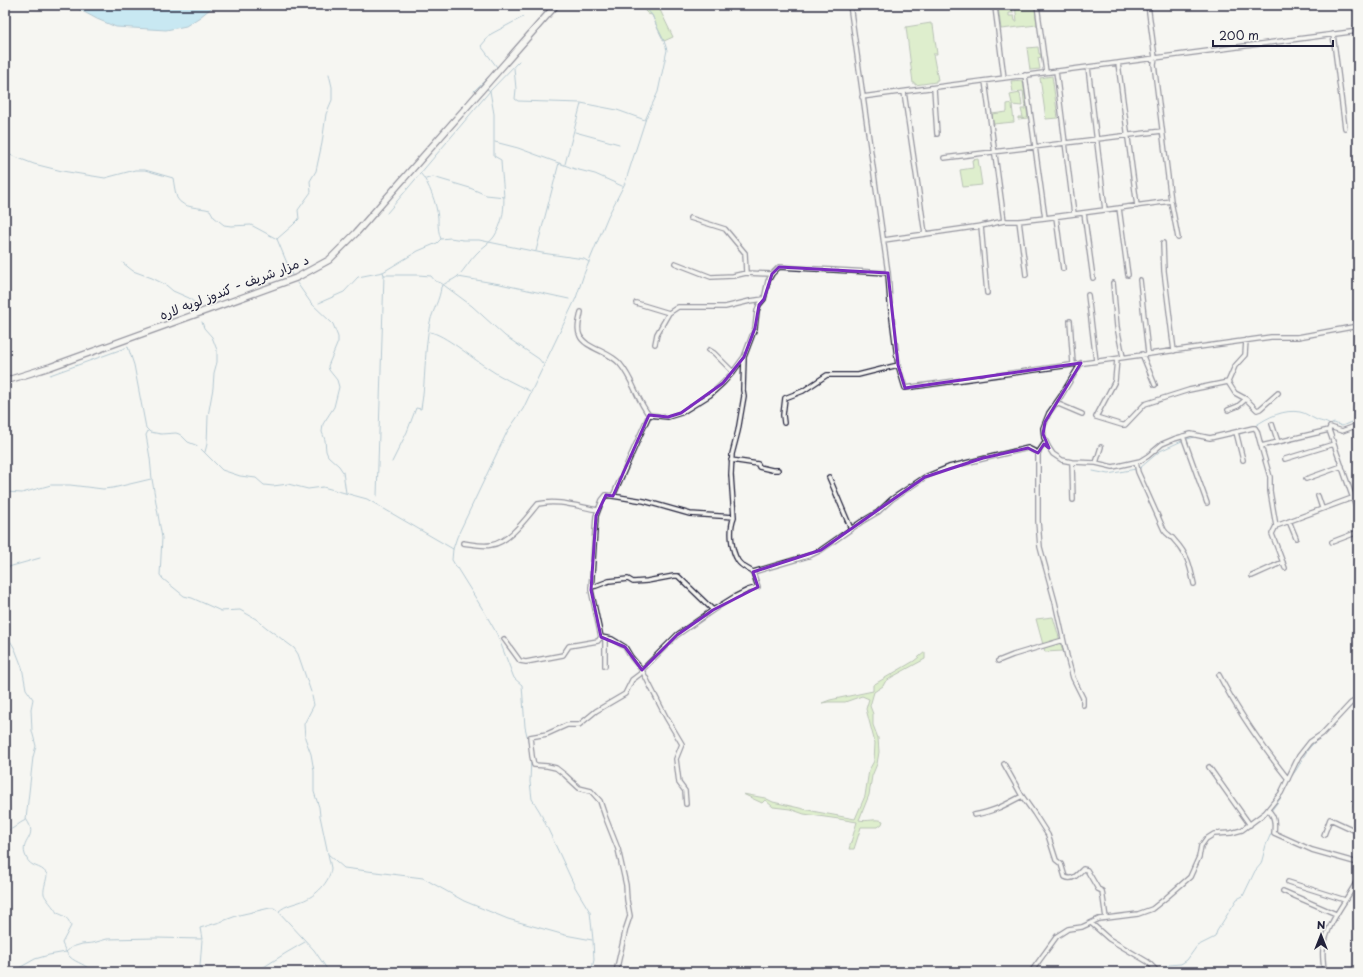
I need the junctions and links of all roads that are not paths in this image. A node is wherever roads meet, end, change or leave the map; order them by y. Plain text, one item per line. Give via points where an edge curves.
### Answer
1 (556, 5) edge
2 (867, 5) edge
3 (1037, 5) edge
4 (1148, 5) edge
5 (850, 6) edge
6 (995, 7) dead end
7 (1358, 30) edge
8 (1333, 34) junction
9 (1155, 58) junction
10 (1118, 63) junction
11 (1088, 67) junction
12 (1056, 71) junction
13 (1046, 72) junction
14 (1025, 75) junction
15 (1004, 78) junction
16 (985, 81) junction
17 (934, 88) junction
18 (904, 92) junction
19 (862, 97) junction
20 (1345, 128) dead end
21 (1162, 131) junction
22 (937, 134) dead end
23 (1127, 135) junction
24 (1096, 139) junction
25 (1065, 143) junction
26 (1035, 146) junction
27 (995, 151) junction
28 (944, 158) dead end
29 (1171, 201) junction
30 (1137, 206) junction
31 (1120, 208) junction
32 (1105, 210) junction
33 (1084, 213) junction
34 (1074, 214) junction
35 (1056, 217) junction
36 (690, 218) dead end
37 (1045, 218) junction
38 (1004, 221) junction
39 (1019, 221) junction
40 (981, 226) junction
41 (925, 234) junction
42 (1178, 238) dead end
43 (884, 240) junction
44 (1163, 243) dead end
45 (675, 263) dead end
46 (1063, 269) dead end
47 (746, 273) junction
48 (888, 273) junction
49 (772, 274) junction
50 (1128, 275) dead end
51 (1026, 276) dead end
52 (1093, 278) dead end
53 (1140, 280) dead end
54 (1113, 283) dead end
55 (988, 293) dead end
56 (1088, 295) dead end
57 (764, 299) junction
58 (636, 303) dead end
59 (581, 312) dead end
60 (669, 313) junction
61 (1070, 321) dead end
62 (1358, 326) edge
63 (1246, 340) junction
64 (655, 344) dead end
65 (709, 350) dead end
66 (1174, 351) junction
67 (1148, 353) junction
68 (1142, 354) junction
69 (744, 357) junction
70 (1123, 357) junction
71 (1117, 359) junction
72 (1096, 361) junction
73 (1081, 363) junction
74 (1073, 364) junction
75 (898, 365) junction
76 (733, 372) junction
77 (5, 381) edge
78 (1228, 382) junction
79 (1155, 386) dead end
80 (1278, 392) dead end
81 (1246, 399) junction
82 (1056, 403) junction
83 (1228, 410) dead end
84 (1082, 414) dead end
85 (649, 415) junction
86 (784, 422) dead end
87 (1272, 424) dead end
88 (1358, 424) edge
89 (1329, 430) junction
90 (1236, 432) junction
91 (1184, 436) junction
92 (1278, 442) junction
93 (1334, 444) junction
94 (1261, 446) junction
95 (1101, 447) dead end
96 (1049, 448) junction
97 (1038, 453) junction
98 (1285, 459) dead end
99 (731, 460) junction
100 (1243, 460) dead end
101 (1072, 462) junction
102 (1136, 462) junction
103 (1096, 463) junction
104 (1342, 466) junction
105 (778, 470) dead end
106 (829, 477) dead end
107 (1306, 478) dead end
108 (613, 496) junction
109 (1318, 496) dead end
110 (1352, 498) junction
111 (1073, 500) dead end
112 (1207, 503) dead end
113 (1322, 508) junction
114 (598, 510) junction
115 (1358, 513) edge
116 (734, 517) junction
117 (1289, 521) junction
118 (1276, 526) junction
119 (851, 529) junction
120 (1358, 532) edge
121 (1296, 538) dead end
122 (1332, 542) dead end
123 (463, 543) dead end
124 (1283, 562) junction
125 (1285, 568) dead end
126 (753, 572) junction
127 (1252, 576) dead end
128 (1194, 584) dead end
129 (591, 587) junction
130 (713, 610) junction
131 (603, 638) junction
132 (504, 639) dead end
133 (1063, 640) junction
134 (998, 661) dead end
135 (605, 666) dead end
136 (642, 670) junction
137 (1219, 675) dead end
138 (1358, 699) edge
139 (1083, 705) dead end
140 (1004, 764) dead end
141 (1209, 766) dead end
142 (1288, 780) junction
143 (1022, 796) junction
144 (686, 804) dead end
145 (1268, 810) junction
146 (974, 815) dead end
147 (1250, 825) junction
148 (1358, 832) edge
149 (1324, 835) dead end
150 (1358, 863) edge
151 (1358, 880) edge
152 (1288, 882) dead end
153 (1283, 891) dead end
154 (1345, 900) junction
155 (1336, 914) junction
156 (1106, 918) junction
157 (1091, 923) junction
158 (616, 972) edge
159 (1031, 972) edge
160 (1158, 972) edge
161 (1324, 972) edge

1 - 77 main road, د مزار شریف - کندوز لویه لاره via 356,233 329,260 296,278
2 - 5 street
3 - 13 street
4 - 9 street
5 - 19 street
6 - 15 street
7 - 8 street
8 - 9 street
8 - 20 street
9 - 10 street
9 - 21 street
10 - 11 street
10 - 23 street
11 - 12 street
11 - 24 street
12 - 13 street
12 - 25 street
13 - 14 street
14 - 15 street
14 - 26 street
15 - 16 street
16 - 17 street
16 - 27 street
17 - 18 street
17 - 22 street
18 - 19 street
18 - 41 street
19 - 43 street
21 - 23 street
21 - 29 street
23 - 24 street
23 - 30 street
24 - 25 street
24 - 32 street
25 - 26 street
25 - 34 street
26 - 27 street
26 - 37 street
27 - 28 street
27 - 38 street
29 - 30 street
29 - 42 street
30 - 31 street
31 - 32 street
31 - 50 street
32 - 33 street
33 - 34 street
33 - 52 street
34 - 35 street
35 - 37 street
35 - 46 street
36 - 47 street via 725,230 745,253
37 - 39 street
38 - 39 street
38 - 40 street
39 - 51 street
40 - 41 street
40 - 55 street
41 - 43 street
43 - 48 street
44 - 66 street
45 - 47 street via 711,277
47 - 49 street
48 - 49 street via 779,267
48 - 75 street
49 - 57 street
53 - 67 street
54 - 70 street
56 - 72 street
57 - 60 street via 725,308 678,307
57 - 69 street via 759,305 756,328
58 - 60 street
59 - 85 street via 578,330 580,337 594,349 610,355 620,364
60 - 64 street via 657,334
61 - 74 street
62 - 63 street via 1298,337
63 - 66 street
63 - 78 street via 1245,355 1235,366
65 - 76 street
66 - 67 street
67 - 68 street
68 - 70 street
68 - 79 street
69 - 76 street
69 - 99 street via 744,396
70 - 71 street
71 - 72 street
71 - 78 street via 1115,381 1096,417 1122,425 1125,425 1145,404 1189,390
72 - 73 street
73 - 74 street
73 - 82 street
74 - 75 street via 905,388
75 - 86 street via 858,375 827,375 803,391 785,398
76 - 85 street via 710,395 681,413 668,417
78 - 81 street via 1236,393
80 - 81 street via 1257,410
81 - 83 street
82 - 84 street
82 - 96 street via 1048,413 1043,428
85 - 108 street
87 - 92 street
88 - 89 street via 1342,431 1330,427
89 - 92 street
89 - 93 street
90 - 91 street via 1210,438 1192,434
90 - 94 street via 1255,428
90 - 100 street
91 - 102 street via 1162,444
91 - 112 street
92 - 94 street
93 - 98 street
93 - 104 street
94 - 118 street via 1270,477
95 - 103 street
96 - 97 street via 1044,444
96 - 101 street via 1062,460
97 - 119 street via 1028,448 943,469 916,482 878,512
97 - 133 street via 1040,547
99 - 105 street via 751,462 758,464 759,467
99 - 116 street
101 - 103 street
101 - 111 street
102 - 103 street via 1113,467
102 - 128 street via 1165,533 1172,536 1189,560
104 - 107 street
104 - 110 street
106 - 119 street
108 - 114 street via 606,495
108 - 116 street via 666,506 690,514
109 - 113 street
110 - 113 street
110 - 115 street
113 - 117 street
114 - 123 street via 545,502 538,504 507,539 500,543 489,546
114 - 129 street
116 - 126 street via 732,541 737,560
117 - 118 street
117 - 121 street
118 - 124 street via 1272,534
119 - 126 street via 811,555
120 - 122 street
124 - 125 street
124 - 127 street
126 - 130 street via 758,587
129 - 130 street via 609,581 647,581 678,576
129 - 131 street
130 - 136 street via 677,635
131 - 132 street via 569,646 563,655 526,662 520,661
131 - 135 street
131 - 136 street via 612,639 625,647
133 - 134 street via 1013,654
133 - 139 street via 1073,678 1083,698
136 - 144 street via 682,744 676,759
136 - 158 street via 624,694 578,725 567,725 530,738 534,765 556,768 578,788 591,791 600,801 618,849 630,916
137 - 142 street via 1233,703
138 - 142 street via 1351,703 1322,734 1310,742 1299,756
140 - 143 street
141 - 147 street
142 - 145 street
143 - 146 street via 1002,808
143 - 156 street via 1048,835 1065,877 1069,879 1083,869 1087,870 1098,889 1102,891
145 - 147 street
145 - 150 street via 1275,823 1274,833 1312,850
147 - 156 street via 1242,830 1214,834 1206,839 1190,877 1152,909 1138,914
148 - 149 street via 1330,819
151 - 154 street
152 - 154 street
153 - 155 street
154 - 155 street
155 - 161 street via 1323,951
156 - 157 street
157 - 159 street via 1068,929 1056,936
157 - 160 street via 1109,939 1148,962

